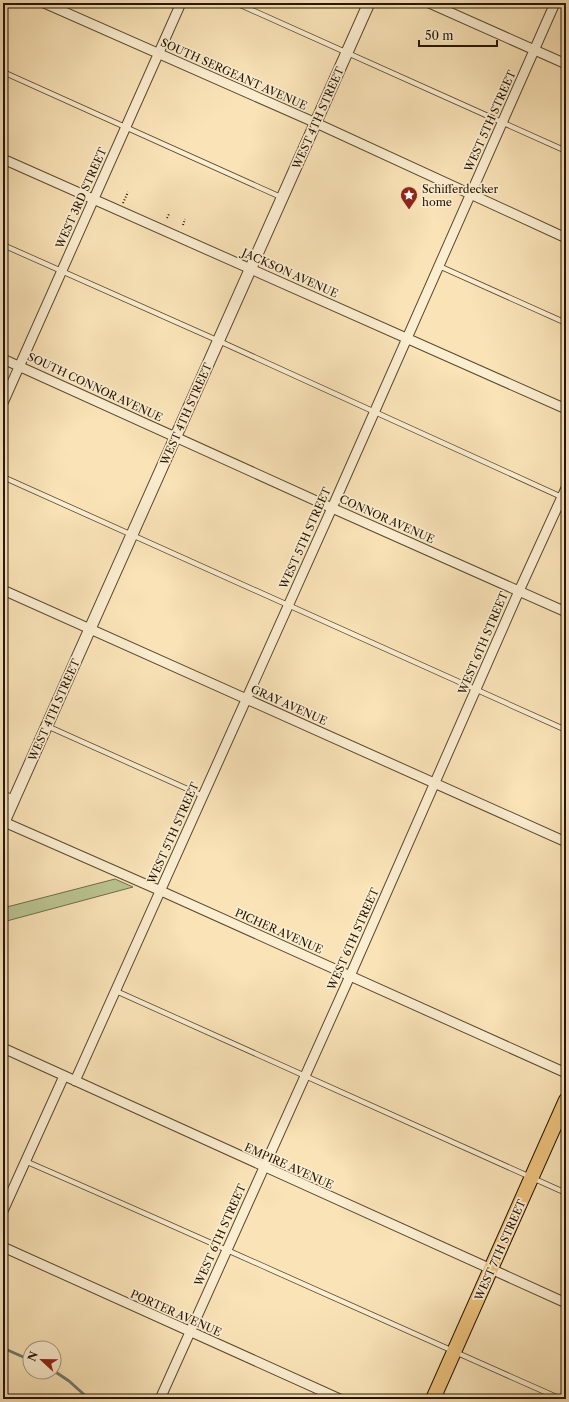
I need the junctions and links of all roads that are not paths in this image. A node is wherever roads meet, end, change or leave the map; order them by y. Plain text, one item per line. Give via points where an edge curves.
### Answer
1 (44, 3) edge
2 (181, 3) edge
3 (236, 3) edge
4 (370, 3) edge
5 (429, 3) edge
6 (555, 3) edge
7 (534, 50) junction
8 (158, 53) junction
9 (347, 53) junction
10 (566, 64) edge
11 (3, 72) edge
12 (502, 122) junction
13 (316, 123) junction
14 (126, 127) junction
15 (566, 151) edge
16 (3, 159) edge
17 (471, 195) junction
18 (283, 198) junction
19 (94, 199) junction
20 (566, 238) edge
21 (3, 245) edge
22 (439, 266) junction
23 (251, 269) junction
24 (62, 272) junction
25 (566, 323) edge
26 (407, 339) junction
27 (219, 341) junction
28 (3, 358) edge
29 (20, 366) junction
30 (3, 404) edge
31 (566, 409) edge
32 (374, 412) junction
33 (176, 438) junction
34 (3, 477) edge
35 (566, 488) edge
36 (564, 498) edge
37 (332, 508) junction
38 (132, 535) junction
39 (3, 590) edge
40 (519, 591) junction
41 (288, 605) junction
42 (566, 612) edge
43 (90, 629) junction
44 (476, 690) junction
45 (246, 698) junction
46 (47, 726) junction
47 (566, 730) edge
48 (434, 783) junction
49 (3, 793) edge
50 (203, 796) junction
51 (15, 799) junction
52 (3, 823) edge
53 (566, 842) edge
54 (161, 891) junction
55 (350, 976) junction
56 (116, 991) junction
57 (3, 1048) edge
58 (566, 1072) edge
59 (64, 1076) junction
60 (304, 1076) junction
61 (76, 1081) junction
62 (565, 1105) edge
63 (25, 1161) junction
64 (263, 1167) junction
65 (532, 1178) junction
66 (566, 1193) edge
67 (3, 1211) edge
68 (3, 1247) edge
69 (227, 1249) junction
70 (491, 1270) junction
71 (566, 1303) edge
72 (190, 1332) junction
73 (454, 1352) junction
74 (160, 1399) edge
75 (340, 1399) edge
76 (433, 1399) edge
77 (561, 1399) edge

1 - 8 street, SOUTH SERGEANT AVENUE
2 - 8 street, WEST 3RD STREET
3 - 9 lane
4 - 9 street, WEST 4TH STREET
5 - 7 street
6 - 7 street, WEST 5TH STREET
7 - 10 street
7 - 12 street, WEST 5TH STREET
8 - 13 street, SOUTH SERGEANT AVENUE
8 - 14 street, WEST 3RD STREET
9 - 12 lane
9 - 13 street, WEST 4TH STREET
11 - 14 lane
12 - 15 lane
12 - 17 street, WEST 5TH STREET
13 - 17 street, SOUTH SERGEANT AVENUE
13 - 18 street, WEST 4TH STREET
14 - 18 lane
14 - 19 street, WEST 3RD STREET
16 - 19 street, JACKSON AVENUE
17 - 20 street, SOUTH SERGEANT AVENUE
17 - 22 street, WEST 5TH STREET
18 - 23 street, WEST 4TH STREET
19 - 23 street, JACKSON AVENUE
19 - 24 street, WEST 3RD STREET
21 - 24 lane
22 - 25 lane
22 - 26 street, WEST 5TH STREET
23 - 26 street, JACKSON AVENUE
23 - 27 street, WEST 4TH STREET
24 - 27 lane
24 - 29 street, WEST 3RD STREET
26 - 31 street, JACKSON AVENUE
26 - 32 street, WEST 5TH STREET
27 - 32 lane
27 - 33 street, WEST 4TH STREET
28 - 29 street, SOUTH CONNOR AVENUE
29 - 30 street, WEST 3RD STREET
29 - 33 street, SOUTH CONNOR AVENUE
32 - 36 lane
32 - 37 street, WEST 5TH STREET
33 - 37 street, CONNOR AVENUE
33 - 38 street, WEST 4TH STREET
34 - 38 lane
35 - 36 street, WEST 6TH STREET
36 - 40 street, WEST 6TH STREET
37 - 40 street, CONNOR AVENUE
37 - 41 street, WEST 5TH STREET
38 - 41 lane
38 - 43 street, WEST 4TH STREET
39 - 43 street, GRAY AVENUE
40 - 42 street, CONNOR AVENUE
40 - 44 street, WEST 6TH STREET
41 - 44 lane
41 - 45 street, WEST 5TH STREET
43 - 45 street, GRAY AVENUE
43 - 46 street, WEST 4TH STREET
44 - 47 lane
44 - 48 street, WEST 6TH STREET
45 - 48 street, GRAY AVENUE
45 - 50 street, WEST 5TH STREET
46 - 50 lane
46 - 51 street, WEST 4TH STREET
48 - 53 street, GRAY AVENUE
48 - 55 street, WEST 6TH STREET
49 - 51 lane
50 - 54 street, WEST 5TH STREET
51 - 52 street, WEST 4TH STREET
52 - 54 street, PICHER AVENUE
54 - 55 street, PICHER AVENUE
54 - 56 street, WEST 5TH STREET
55 - 58 street, PICHER AVENUE
55 - 60 street, WEST 6TH STREET
56 - 60 lane
56 - 61 street, WEST 5TH STREET
57 - 59 street, EMPIRE AVENUE
59 - 61 street, EMPIRE AVENUE
59 - 63 street
60 - 64 street, WEST 6TH STREET
60 - 65 lane
61 - 64 street, EMPIRE AVENUE
62 - 65 main road, WEST 7TH STREET
63 - 67 street
63 - 69 lane
64 - 69 street, WEST 6TH STREET
64 - 70 street, EMPIRE AVENUE
65 - 66 lane
65 - 70 main road, WEST 7TH STREET
68 - 72 street, PORTER AVENUE
69 - 72 street, WEST 6TH STREET
69 - 73 lane
70 - 71 street, EMPIRE AVENUE
70 - 73 main road, WEST 7TH STREET
72 - 74 street, WEST 6TH STREET
72 - 75 street, PORTER AVENUE
73 - 76 main road, WEST 7TH STREET
73 - 77 lane

